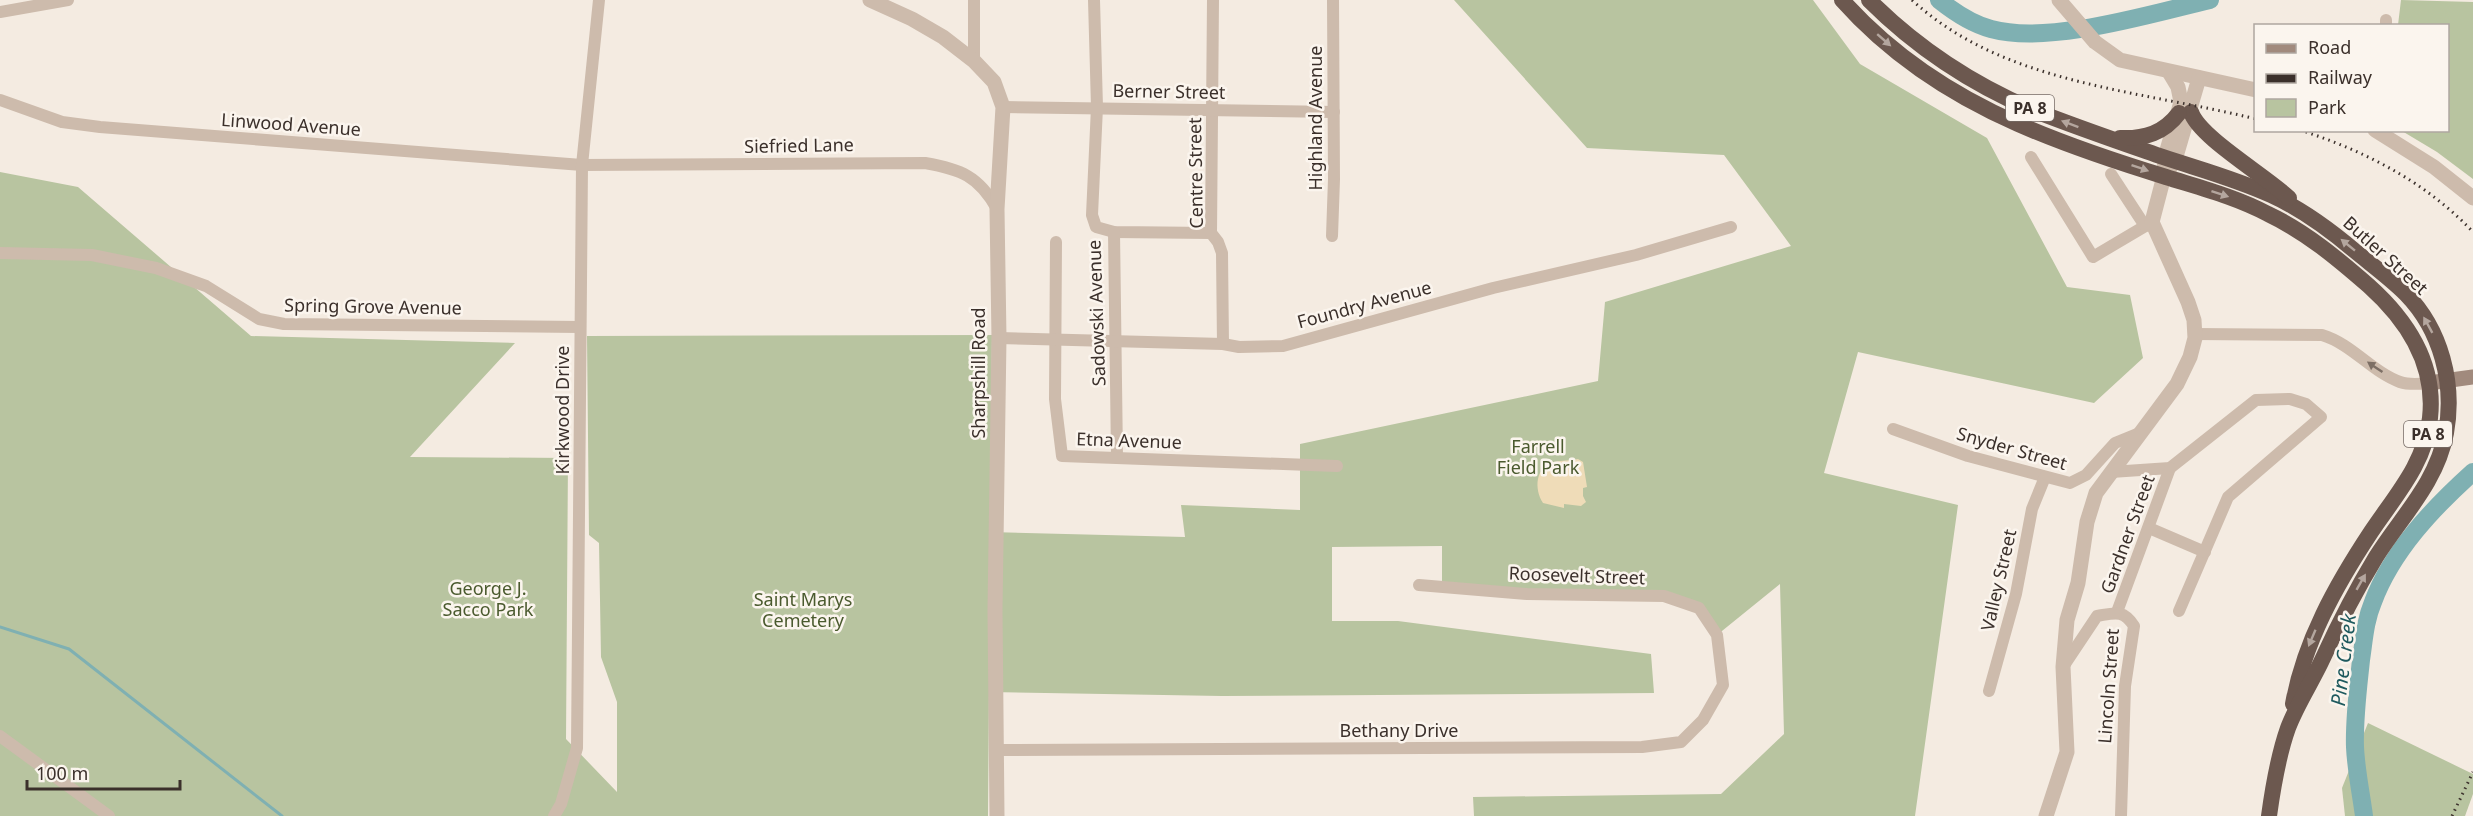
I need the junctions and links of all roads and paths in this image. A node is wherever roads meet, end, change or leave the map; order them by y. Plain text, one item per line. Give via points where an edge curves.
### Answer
1 (68, 0) edge
2 (599, 0) edge
3 (870, 0) edge
4 (974, 0) edge
5 (1094, 0) edge
6 (1213, 0) edge
7 (1334, 0) edge
8 (1842, 0) edge
9 (1869, 0) edge
10 (2063, 6) edge
11 (0, 12) edge
12 (974, 61) junction
13 (2169, 72) junction
14 (2199, 78) junction
15 (2254, 90) edge
16 (0, 100) edge
17 (1003, 107) junction
18 (1096, 108) junction
19 (1212, 111) junction
20 (1334, 111) junction
21 (2185, 112) junction
22 (2380, 132) edge
23 (2100, 135) junction
24 (2031, 157) dead end
25 (2170, 159) junction
26 (582, 165) junction
27 (2111, 174) dead end
28 (2164, 176) junction
29 (2473, 198) edge
30 (997, 209) junction
31 (2302, 211) junction
32 (2149, 224) junction
33 (1731, 227) dead end
34 (1114, 232) junction
35 (1211, 233) junction
36 (1332, 236) dead end
37 (1056, 242) dead end
38 (0, 253) edge
39 (580, 327) junction
40 (2195, 333) junction
41 (999, 338) junction
42 (1056, 338) junction
43 (1115, 339) junction
44 (1223, 344) junction
45 (2473, 377) edge
46 (2447, 380) junction
47 (2429, 383) junction
48 (1893, 429) dead end
49 (2142, 432) junction
50 (1117, 457) junction
51 (1337, 466) dead end
52 (2170, 468) junction
53 (2111, 472) junction
54 (2044, 477) junction
55 (2149, 528) junction
56 (2205, 552) junction
57 (1419, 585) dead end
58 (2179, 611) dead end
59 (2117, 612) junction
60 (1717, 635) joint
61 (2063, 667) junction
62 (1989, 691) dead end
63 (2288, 728) junction
64 (0, 736) edge
65 (995, 750) junction
66 (110, 816) edge
67 (554, 816) edge
68 (997, 816) edge
69 (2046, 816) edge
70 (2121, 816) edge
71 (2269, 816) edge

1 - 11 street
2 - 26 street, Kirkwood Drive
3 - 12 street, Sharpshill Road via 943,37
4 - 12 street
5 - 18 street
6 - 19 street, Centre Street
7 - 20 street, Highland Avenue
8 -> 28 highway, PA 8 via 1906,58 1968,99 2045,135
23 -> 9 highway, PA 8 via 2033,110 1972,80 1917,42
10 - 13 street via 2095,42 2120,60
12 - 17 street, Sharpshill Road via 994,82
13 - 14 street
13 - 21 street
14 - 15 street
14 - 21 street
16 - 26 street, Linwood Avenue via 62,122 100,127
17 - 18 street, Berner Street
17 - 30 street, Sharpshill Road
18 - 19 street, Berner Street
18 - 34 street, Sadowski Avenue via 1092,215 1096,227
19 - 20 street, Berner Street
19 - 35 street, Centre Street
20 - 36 street, Highland Avenue
21 - 23 highway via 2148,136
21 - 25 street
21 - 31 highway
22 - 29 street
23 - 25 highway, PA 8
24 - 32 street via 2093,257
25 - 28 street
25 - 31 highway, Butler Street / PA 8 via 2253,187
26 - 30 street, Siefried Lane via 925,163 952,168 974,179 988,192
26 - 39 street, Kirkwood Drive
27 - 32 street
28 - 32 street
28 -> 47 highway, Butler Street / PA 8 via 2255,207 2333,255 2399,315 2419,348
30 - 41 street, Sharpshill Road
46 -> 31 highway, Butler Street / PA 8 via 2433,334 2413,302 2380,271
32 - 40 street via 2188,302
33 - 44 street, Foundry Avenue via 1283,346
34 - 35 street
34 - 43 street, Sadowski Avenue
35 - 44 street, Centre Street via 1222,253
37 - 42 street, Etna Avenue
38 - 39 street, Spring Grove Avenue via 92,255 156,268 206,286 259,320 284,324
39 - 67 street, Kirkwood Drive via 577,748
47 -> 40 street via 2401,382 2322,335
40 - 49 street via 2181,377
41 - 42 street, Foundry Avenue
41 - 65 street, Sharpshill Road
42 - 43 street, Foundry Avenue
42 - 50 street, Etna Avenue via 1054,399 1062,456
43 - 44 street, Foundry Avenue
43 - 50 street, Sadowski Avenue
45 - 46 main road
46 - 47 main road
63 -> 46 highway, Butler Street / PA 8 via 2354,594 2437,465 2447,428
47 -> 63 highway, Butler Street / PA 8 via 2430,418 2419,461 2360,550 2316,630 2300,670
48 - 54 street, Snyder Street via 1968,456
49 - 53 street
49 - 54 street, Snyder Street via 2115,443 2086,475 2070,483
50 - 51 street, Etna Avenue
52 - 53 street
52 - 55 street, Gardner Street
52 - 56 street via 2256,400 2290,399 2306,404 2321,417 2228,496
53 - 61 street via 2096,493 2087,522 2078,583 2067,620
54 - 62 street, Valley Street via 2032,509 2016,594
55 - 56 street
55 - 59 street, Gardner Street
56 - 58 street
57 - 60 street, Roosevelt Street via 1527,594 1664,596 1699,608
59 - 61 street, Lincoln Street via 2097,616
59 - 70 street, Lincoln Street via 2128,617 2134,626 2125,686
60 - 65 street, Bethany Drive via 1723,686 1703,720 1681,742 1641,747
61 - 69 street via 2067,752
63 - 71 highway, Butler Street / PA 8
64 - 66 street
65 - 68 street, Sharpshill Road

